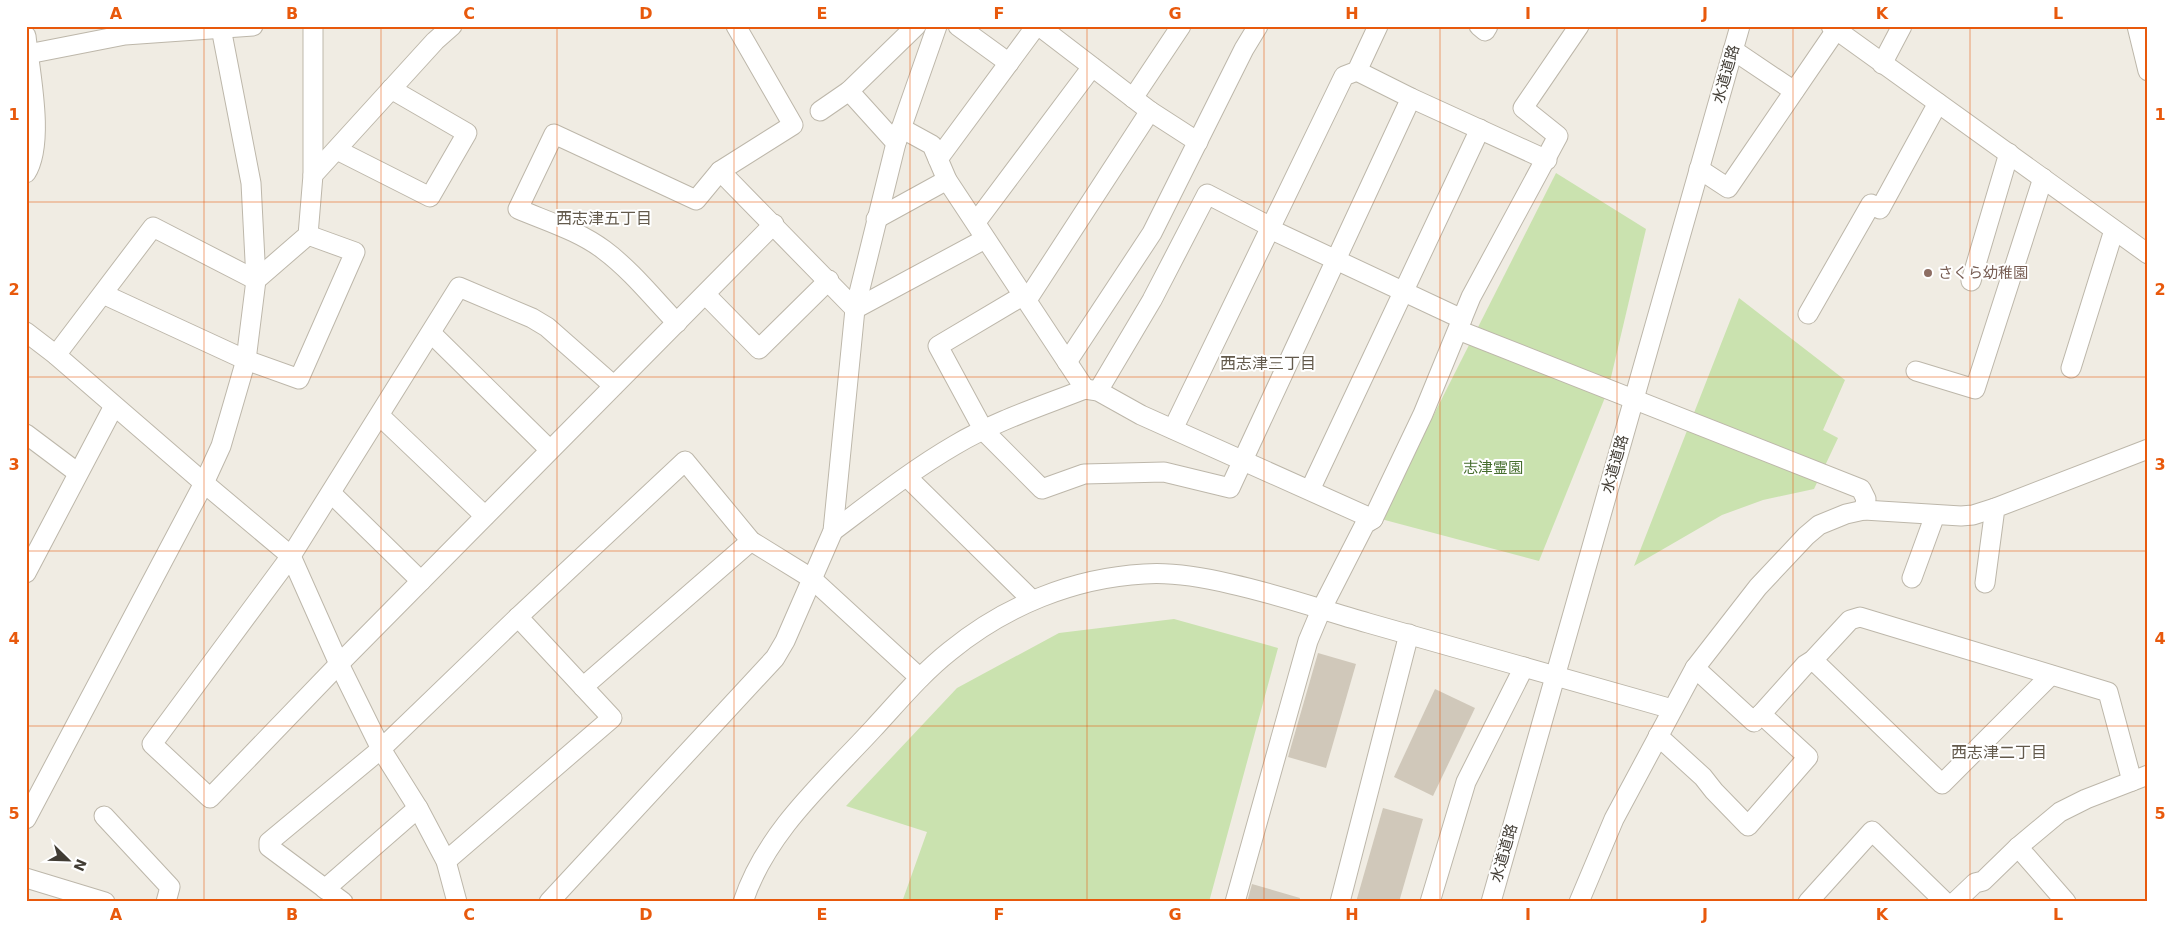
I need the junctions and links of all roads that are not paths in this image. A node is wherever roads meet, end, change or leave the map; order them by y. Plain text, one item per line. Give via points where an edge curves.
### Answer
1 (253, 26) edge
2 (313, 26) edge
3 (452, 26) edge
4 (736, 26) edge
5 (916, 26) edge
6 (937, 26) edge
7 (958, 26) edge
8 (1038, 26) edge
9 (1258, 26) edge
10 (1378, 26) edge
11 (1479, 26) edge
12 (1488, 26) edge
13 (1580, 26) edge
14 (1740, 26) edge
15 (1902, 26) edge
16 (2138, 26) edge
17 (221, 28) junction
18 (1177, 28) edge
19 (1834, 28) edge
20 (124, 31) edge
21 (1734, 50) junction
22 (27, 53) edge
23 (1009, 63) junction
24 (1882, 64) junction
25 (1092, 67) junction
26 (1356, 71) junction
27 (2148, 71) edge
28 (391, 89) junction
29 (849, 91) junction
30 (1794, 91) junction
31 (1133, 98) junction
32 (1411, 98) junction
33 (1938, 103) junction
34 (820, 111) dead end
35 (1150, 111) junction
36 (1480, 129) junction
37 (899, 136) junction
38 (1198, 142) junction
39 (337, 150) junction
40 (2009, 153) junction
41 (938, 159) junction
42 (1546, 160) junction
43 (1699, 169) junction
44 (720, 170) junction
45 (26, 174) edge
46 (313, 175) junction
47 (2043, 178) junction
48 (947, 180) junction
49 (876, 219) junction
50 (976, 222) junction
51 (774, 224) junction
52 (1270, 228) junction
53 (2114, 230) junction
54 (308, 235) junction
55 (985, 239) junction
56 (2148, 254) edge
57 (1336, 260) junction
58 (256, 280) junction
59 (829, 280) junction
60 (1972, 282) dead end
61 (1404, 292) junction
62 (103, 294) junction
63 (706, 294) junction
64 (1025, 298) junction
65 (856, 309) junction
66 (1808, 314) dead end
67 (677, 323) junction
68 (1460, 325) junction
69 (26, 332) edge
70 (431, 332) junction
71 (56, 355) junction
72 (246, 360) junction
73 (1067, 362) junction
74 (2071, 368) dead end
75 (1916, 371) dead end
76 (614, 386) junction
77 (1091, 390) junction
78 (1633, 401) junction
79 (114, 406) junction
80 (380, 416) junction
81 (1173, 428) junction
82 (984, 430) junction
83 (26, 434) edge
84 (2148, 449) edge
85 (550, 450) junction
86 (1243, 459) junction
87 (78, 473) junction
88 (907, 477) junction
89 (204, 484) junction
90 (1310, 490) junction
91 (332, 494) junction
92 (1994, 508) junction
93 (1864, 510) junction
94 (1935, 515) junction
95 (485, 516) junction
96 (1373, 519) junction
97 (833, 531) junction
98 (751, 540) junction
99 (291, 556) junction
100 (26, 572) edge
101 (812, 578) junction
102 (1912, 578) dead end
103 (421, 581) junction
104 (1985, 583) dead end
105 (1032, 600) junction
106 (1321, 610) junction
107 (518, 617) junction
108 (1409, 634) junction
109 (1813, 660) junction
110 (338, 664) junction
111 (1524, 667) junction
112 (1695, 668) junction
113 (1554, 675) junction
114 (2051, 675) junction
115 (920, 678) junction
116 (583, 687) junction
117 (1672, 709) junction
118 (1761, 714) junction
119 (1658, 736) junction
120 (382, 749) junction
121 (2140, 778) edge
122 (418, 808) junction
123 (104, 816) dead end
124 (26, 819) edge
125 (2018, 847) junction
126 (446, 861) junction
127 (26, 878) edge
128 (325, 889) junction
129 (105, 902) edge
130 (166, 902) edge
131 (343, 902) edge
132 (457, 902) edge
133 (549, 902) edge
134 (744, 902) edge
135 (1235, 902) edge
136 (1340, 902) edge
137 (1430, 902) edge
138 (1491, 902) edge
139 (1579, 902) edge
140 (1808, 902) edge
141 (1945, 902) edge
142 (1955, 902) edge
143 (2066, 902) edge

1 - 17 street
2 - 46 street
3 - 28 street
4 - 44 street via 792,125
5 - 29 street
6 - 37 street
7 - 23 street
8 - 23 street
8 - 25 street
9 - 38 street
10 - 26 street
11 - 12 street via 1485,31
13 - 42 street via 1523,108 1558,136
14 - 21 street, 水道道路
15 - 24 street
16 - 27 street
17 - 20 street
17 - 58 street via 251,183
18 - 31 street
19 - 24 street
19 - 30 street
20 - 22 street
21 - 30 street
21 - 43 street, 水道道路
22 - 45 street via 36,130 34,154
23 - 41 street
24 - 33 street
25 - 31 street
25 - 50 street
26 - 32 street
26 - 52 street via 1344,76
28 - 39 street
28 - 39 street via 467,133 430,197
29 - 34 street
29 - 37 street
30 - 43 street via 1728,188
31 - 35 street
32 - 36 street
32 - 57 street
33 - 40 street
33 - 66 street via 1880,209 1871,204
35 - 38 street
35 - 64 street
36 - 42 street
36 - 61 street
37 - 41 street via 932,145
37 - 49 street
38 - 73 street via 1152,233
39 - 46 street
40 - 47 street
40 - 60 street
41 - 48 street
42 - 68 street via 1471,297
43 - 78 street, 水道道路
44 - 51 street
44 - 67 street via 696,200 554,134 518,209 579,236 616,259
46 - 54 street
47 - 53 street
47 - 75 street via 1975,389
48 - 49 street
48 - 50 street
49 - 65 street
50 - 55 street
51 - 59 street
51 - 63 street
52 - 57 street
52 - 77 street via 1207,194 1152,300
52 - 81 street
53 - 56 street
53 - 74 street
54 - 58 street
54 - 72 street via 355,252 299,379
55 - 64 street
55 - 65 street
57 - 61 street
57 - 86 street
58 - 62 street via 153,227
58 - 72 street
59 - 63 street via 759,350
59 - 65 street
61 - 68 street
61 - 90 street
62 - 71 street
62 - 72 street
63 - 67 street
64 - 73 street
64 - 82 street via 938,346
65 - 97 street
67 - 76 street
68 - 78 street
68 - 96 street via 1423,414
69 - 71 street
70 - 76 street via 459,287 547,327
70 - 80 street
70 - 85 street
71 - 79 street
72 - 89 street via 221,446
73 - 77 street
76 - 85 street
77 - 81 street
77 - 82 street
78 - 93 street via 1862,489 1866,499
78 - 113 street, 水道道路
79 - 87 street
79 - 89 street
80 - 91 street
80 - 95 street
81 - 86 street
82 - 86 street via 1042,489 1084,474 1164,472 1230,488
82 - 88 street via 956,444
83 - 87 street
84 - 92 street
85 - 95 street
86 - 90 street
87 - 100 street
88 - 97 street
88 - 105 street
89 - 99 street
89 - 124 street
90 - 96 street
91 - 99 street
91 - 103 street
92 - 94 street via 1973,515
92 - 104 street
93 - 94 street
93 - 112 street via 1819,525 1806,536 1758,588
94 - 102 street
95 - 103 street
96 - 106 street via 1365,524
97 - 101 street
98 - 101 street
98 - 107 street via 685,461
98 - 116 street
99 - 110 street
99 - 110 street via 152,744 210,798
101 - 115 street
101 - 133 street via 775,658
103 - 110 street
105 - 106 street via 1072,586 1147,574 1232,584
105 - 115 street via 975,631
106 - 108 street
106 - 135 street via 1308,642
107 - 116 street
107 - 120 street
108 - 111 street
108 - 136 street
109 - 114 street via 1850,620 1860,617
109 - 114 street via 1942,784
109 - 118 street via 1805,664
110 - 120 street
111 - 113 street
111 - 137 street via 1466,782
112 - 117 street
112 - 118 street via 1754,722
113 - 117 street
113 - 138 street, 水道道路
114 - 121 street via 2108,692
115 - 134 street via 788,822 765,854
116 - 126 street via 612,718
117 - 119 street
118 - 119 street via 1808,758 1748,826 1703,777
119 - 139 street via 1614,819
120 - 122 street
120 - 128 street via 269,842 268,847
121 - 125 street via 2060,812
122 - 126 street
122 - 128 street
123 - 130 street via 170,887
125 - 142 street via 1983,881 1975,883
125 - 143 street
126 - 132 street
127 - 129 street
128 - 131 street
140 - 141 street via 1872,831

